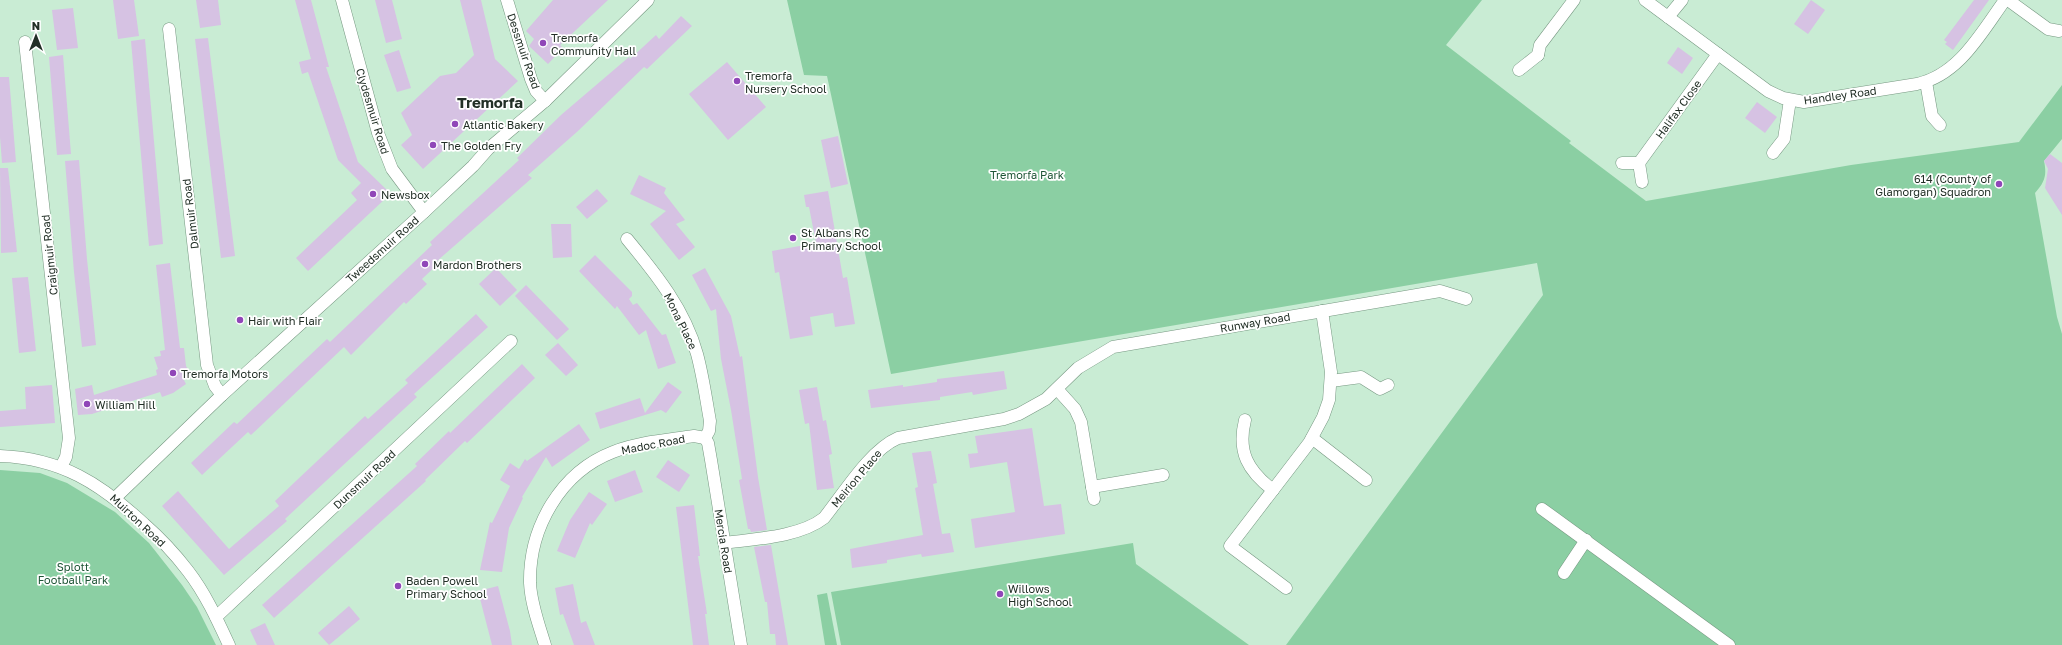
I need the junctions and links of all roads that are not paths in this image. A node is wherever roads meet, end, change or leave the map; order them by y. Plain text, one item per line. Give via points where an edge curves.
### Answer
1 (342, 0) edge
2 (507, 0) edge
3 (648, 0) edge
4 (1574, 0) edge
5 (1645, 0) edge
6 (1682, 0) edge
7 (2007, 0) edge
8 (1668, 17) junction
9 (169, 29) dead end
10 (2059, 31) dead end
11 (25, 42) dead end
12 (1718, 54) junction
13 (1519, 70) dead end
14 (1926, 82) junction
15 (1790, 100) junction
16 (545, 101) junction
17 (1940, 125) dead end
18 (1773, 153) dead end
19 (1622, 163) dead end
20 (1639, 163) junction
21 (1642, 182) dead end
22 (424, 212) junction
23 (627, 239) dead end
24 (1466, 299) dead end
25 (1322, 311) junction
26 (512, 340) dead end
27 (1331, 381) junction
28 (1388, 385) dead end
29 (1056, 389) junction
30 (222, 395) junction
31 (1245, 420) dead end
32 (705, 438) junction
33 (1312, 438) junction
34 (0, 456) edge
35 (62, 467) junction
36 (1163, 476) dead end
37 (1366, 480) dead end
38 (1092, 487) junction
39 (1274, 490) junction
40 (115, 498) junction
41 (1094, 499) dead end
42 (1542, 509) dead end
43 (1586, 540) junction
44 (724, 543) junction
45 (1564, 573) dead end
46 (1286, 588) dead end
47 (216, 617) junction
48 (229, 645) edge
49 (545, 645) edge
50 (741, 645) edge
51 (1729, 645) edge

1 - 22 street, Clydesmuir Road via 378,133 392,169
2 - 16 street, Dessmuir Road via 531,79 536,91
3 - 16 street, Tweedsmuir Road
4 - 13 street via 1540,45 1543,58
5 - 8 street, Handley Road
6 - 8 street
7 - 10 street via 2048,29
7 - 14 street, Handley Road via 1960,60 1945,73
8 - 12 street, Handley Road
9 - 30 street, Dalmuir Road via 207,365 215,386
11 - 35 street, Craigmuir Road via 69,438
12 - 15 street, Handley Road via 1768,91
12 - 20 street, Halifax Close
14 - 15 street, Handley Road via 1813,101
14 - 17 street via 1932,116
15 - 18 street via 1784,139
16 - 22 street, Tweedsmuir Road via 495,142
19 - 20 street
20 - 21 street
22 - 30 street, Tweedsmuir Road
23 - 32 street, Mona Place via 669,293 691,336 710,421
24 - 25 street, Runway Road via 1440,291
25 - 27 street
25 - 29 street, Runway Road via 1113,347 1078,368
26 - 47 street, Dunsmuir Road
27 - 28 street via 1361,377 1380,388
27 - 33 street via 1325,412
29 - 38 street via 1075,409 1081,422
29 - 44 street, Meirion Place via 1031,409 1004,419 898,438 889,442 875,453 824,518 816,524 795,531
30 - 40 street, Tweedsmuir Road
31 - 39 street via 1242,432 1247,464 1253,473
32 - 44 street, Mercia Road via 710,454
32 - 49 street, Madoc Road via 694,436 626,448 593,462 566,484 545,518 538,535 531,567 532,597
33 - 37 street
33 - 39 street
34 - 35 street, Muirton Road via 25,458
35 - 40 street, Muirton Road via 88,479
36 - 38 street
38 - 41 street
39 - 46 street via 1230,546
40 - 47 street, Muirton Road via 155,535 187,570
42 - 43 street
43 - 45 street
43 - 51 street
44 - 50 street, Mercia Road
47 - 48 street, Muirton Road

